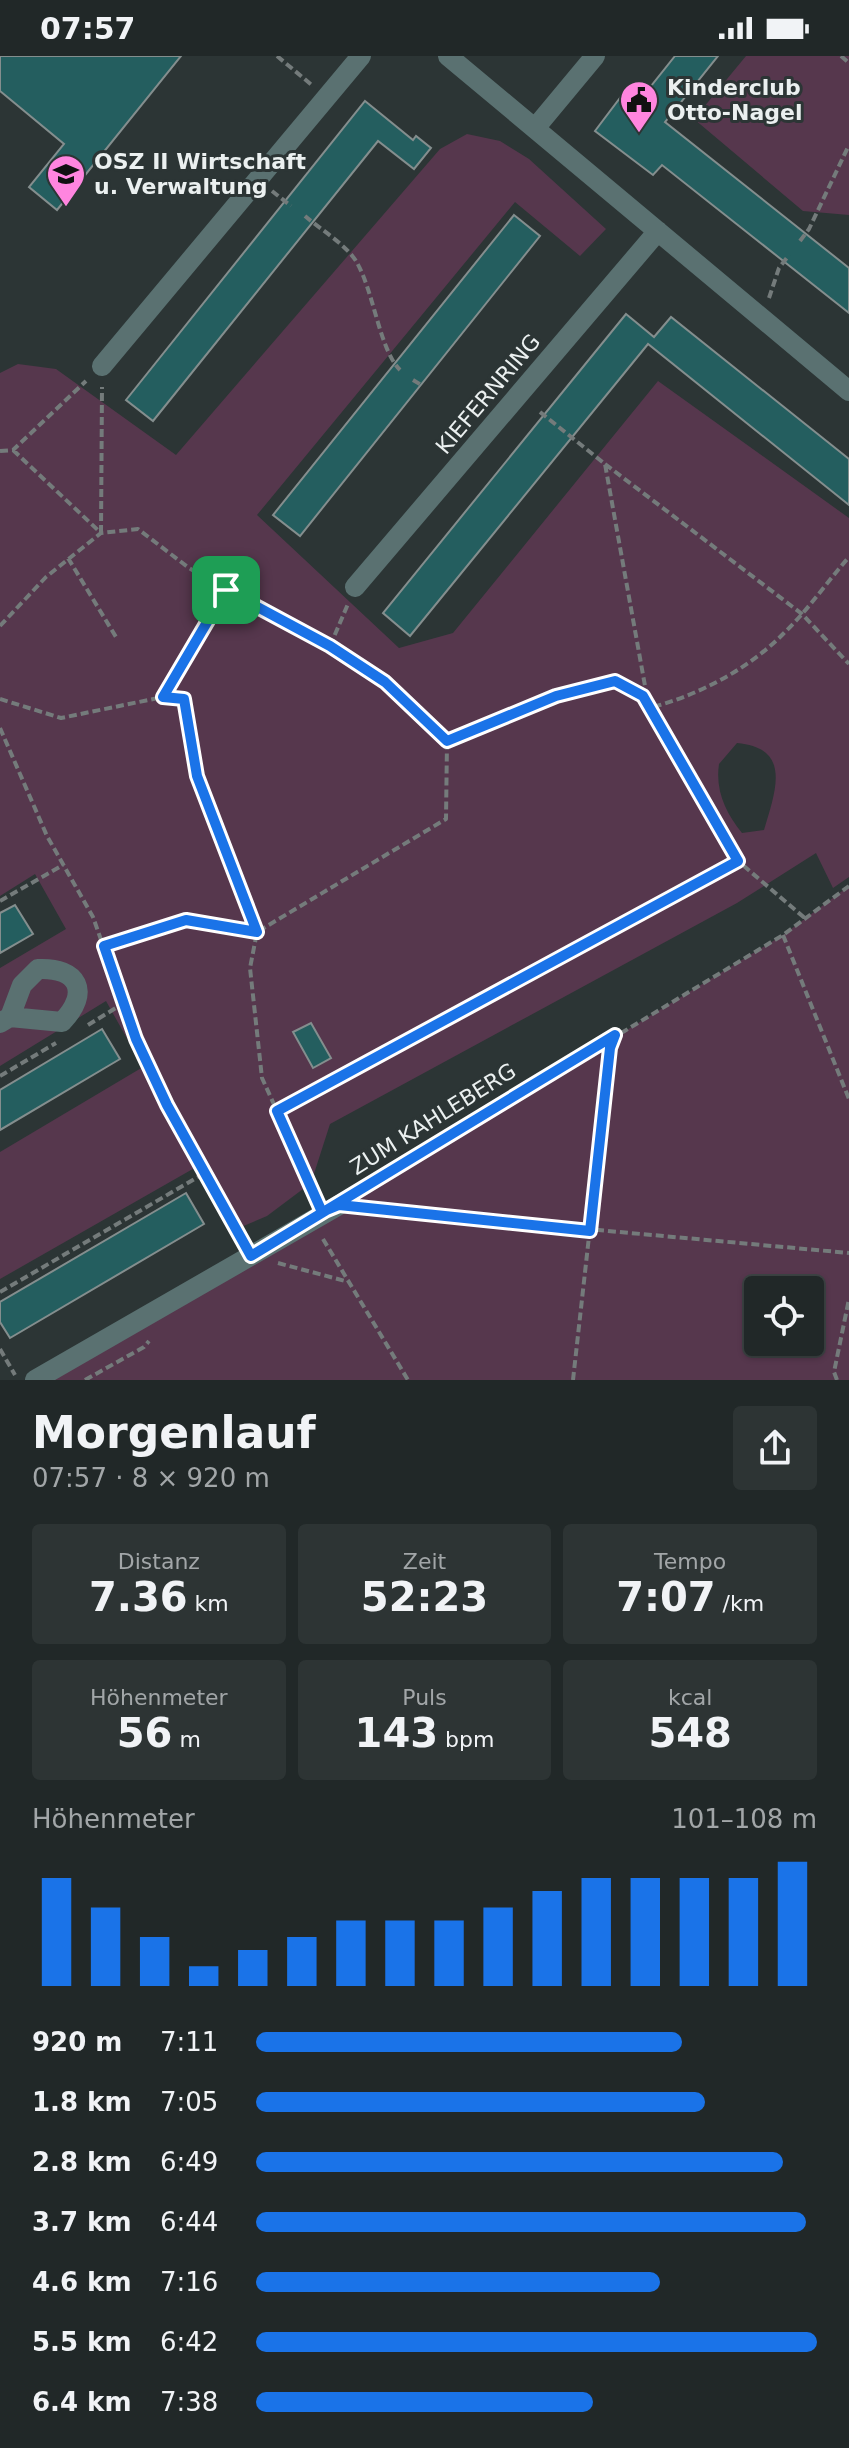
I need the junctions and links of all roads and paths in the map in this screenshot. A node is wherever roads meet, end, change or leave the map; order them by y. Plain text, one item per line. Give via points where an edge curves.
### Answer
1 (277, 56) edge
2 (361, 56) edge
3 (448, 56) edge
4 (595, 56) edge
5 (841, 56) edge
6 (849, 63) edge
7 (327, 97) junction
8 (536, 127) junction
9 (849, 145) edge
10 (305, 216) dead end
11 (658, 231) junction
12 (800, 241) dead end
13 (789, 255) dead end
14 (763, 319) junction
15 (102, 366) junction
16 (400, 370) dead end
17 (413, 380) dead end
18 (423, 386) dead end
19 (849, 391) edge
20 (540, 412) dead end
21 (13, 450) junction
22 (0, 451) edge
23 (605, 464) junction
24 (101, 533) junction
25 (849, 557) edge
26 (68, 558) junction
27 (843, 564) junction
28 (849, 570) edge
29 (355, 587) joint
30 (226, 590) junction
31 (802, 614) junction
32 (0, 626) edge
33 (116, 637) dead end
34 (330, 646) junction
35 (849, 664) edge
36 (163, 697) junction
37 (0, 699) edge
38 (649, 708) junction
39 (0, 728) edge
40 (447, 741) junction
41 (738, 861) junction
42 (63, 865) junction
43 (849, 886) edge
44 (0, 901) edge
45 (807, 920) junction
46 (257, 932) junction
47 (783, 935) junction
48 (104, 946) junction
49 (615, 1035) junction
50 (849, 1099) edge
51 (277, 1111) junction
52 (205, 1173) junction
53 (324, 1212) junction
54 (590, 1231) junction
55 (849, 1253) edge
56 (251, 1256) junction
57 (349, 1282) junction
58 (0, 1292) edge
59 (849, 1299) edge
60 (0, 1349) edge
61 (17, 1380) edge
62 (35, 1380) edge
63 (408, 1380) edge
64 (573, 1380) edge
65 (837, 1380) edge

1 - 7 path
2 - 7 street
3 - 8 street
4 - 8 street
5 - 6 path
7 - 15 street
8 - 11 street
9 - 12 path
10 - 16 path via 355,258 392,362
11 - 14 street
11 - 29 street, KIEFERNRING
13 - 14 path via 779,268
14 - 19 street
15 - 21 path
15 - 24 path
17 - 18 path
20 - 23 path
21 - 22 path
21 - 24 path
23 - 31 path
23 - 38 path
24 - 26 path
24 - 30 path via 138,529
25 - 27 path
26 - 32 path
26 - 33 path
27 - 28 path
27 - 31 path
29 - 34 path
30 - 34 path
30 - 36 path
31 - 35 path
31 - 38 path via 756,657 683,699
34 - 40 path via 385,682
36 - 37 path via 61,718
36 - 46 path via 184,699 197,776
38 - 40 path via 643,696 615,681 556,696
38 - 41 path
39 - 42 path
40 - 46 path via 446,819
41 - 45 path
41 - 51 path
42 - 44 path
42 - 48 path
43 - 45 path, ZUM KAHLEBERG
45 - 47 path, ZUM KAHLEBERG
46 - 48 path via 186,920
46 - 51 path via 250,968 260,1062
47 - 49 path, ZUM KAHLEBERG
47 - 50 path
48 - 52 path via 136,1039
49 - 53 path, ZUM KAHLEBERG
49 - 54 path
51 - 53 path
52 - 56 path
52 - 58 path
53 - 54 path
53 - 56 street
53 - 57 path
54 - 55 path
54 - 64 path
56 - 57 path
56 - 62 street
57 - 63 path
59 - 65 path via 834,1372
60 - 61 path

